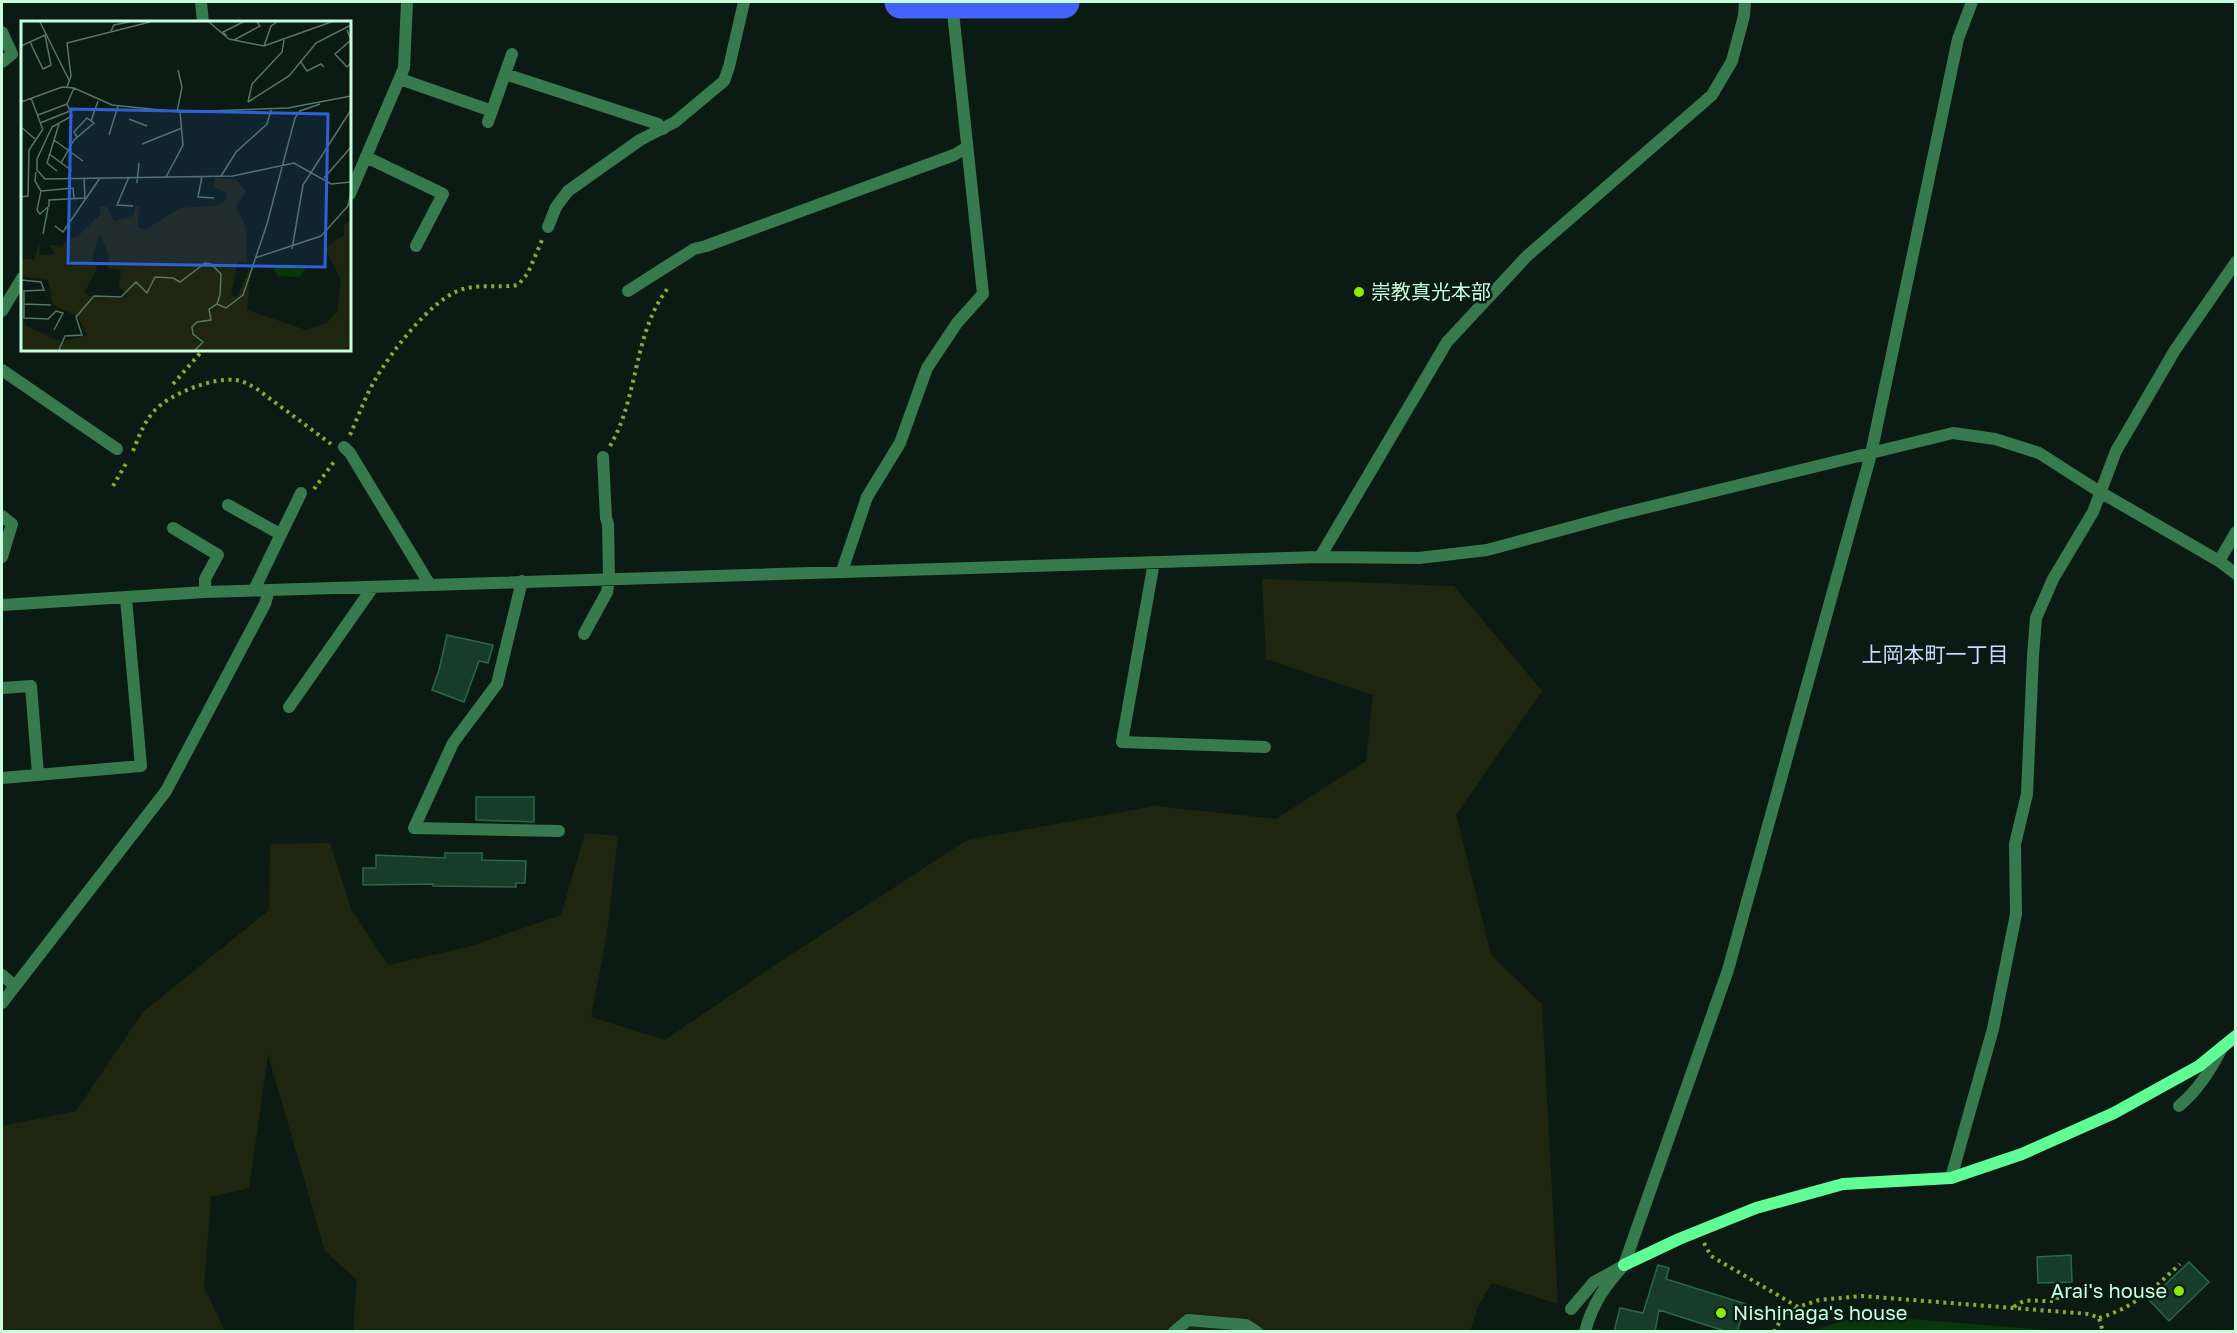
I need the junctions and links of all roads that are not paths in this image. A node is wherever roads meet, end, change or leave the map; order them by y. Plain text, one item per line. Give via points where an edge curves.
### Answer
1 (201, 2) edge
2 (407, 2) edge
3 (744, 2) edge
4 (926, 2) edge
5 (1063, 2) edge
6 (1745, 2) edge
7 (1972, 2) edge
8 (203, 21) edge
9 (2, 32) edge
10 (512, 54) dead end
11 (2, 62) edge
12 (505, 74) junction
13 (400, 79) junction
14 (663, 129) junction
15 (967, 147) junction
16 (366, 157) junction
17 (351, 192) edge
18 (548, 227) road end
19 (416, 246) dead end
20 (2235, 262) edge
21 (21, 280) edge
22 (628, 291) dead end
23 (2, 311) edge
24 (2, 370) edge
25 (117, 449) dead end
26 (342, 450) road end
27 (1871, 454) junction
28 (603, 457) road end
29 (2100, 492) junction
30 (301, 493) road end
31 (228, 504) dead end
32 (2, 516) edge
33 (173, 528) dead end
34 (2235, 532) edge
35 (280, 534) junction
36 (2, 557) edge
37 (1320, 557) junction
38 (2219, 561) junction
39 (1154, 562) junction
40 (842, 571) junction
41 (2235, 574) edge
42 (609, 579) junction
43 (522, 581) junction
44 (430, 585) junction
45 (373, 586) junction
46 (269, 590) junction
47 (254, 591) junction
48 (205, 592) junction
49 (126, 598) junction
50 (2, 605) edge
51 (584, 634) dead end
52 (2, 688) edge
53 (289, 707) dead end
54 (1265, 747) dead end
55 (38, 774) junction
56 (2, 778) edge
57 (559, 831) dead end
58 (2, 975) edge
59 (15, 986) junction
60 (2, 1003) edge
61 (2235, 1036) edge
62 (2223, 1047) junction
63 (2178, 1106) dead end
64 (1951, 1178) junction
65 (1624, 1265) junction
66 (1571, 1309) dead end
67 (1174, 1332) edge
68 (1257, 1332) edge
69 (1585, 1332) edge

1 - 8 street
2 - 13 street
3 - 14 street via 724,81
4 - 5 highway
4 - 15 street
6 - 37 street via 1732,61 1712,95 1527,256 1446,342
7 - 27 street via 1958,39
9 - 11 street via 12,54
10 - 12 street
12 - 13 street via 490,116
12 - 14 street via 658,124
13 - 16 street
14 - 18 street via 640,140 568,191
15 - 22 street via 694,249
15 - 40 street via 983,294 957,323 920,381 900,443 867,497
16 - 17 street
16 - 19 street via 443,194
20 - 29 street via 2175,350 2116,452
21 - 23 street
24 - 25 street
26 - 44 street via 350,453
27 - 29 street via 1953,433 1995,439 2039,453
27 - 37 street via 1487,550 1419,558
27 - 65 street via 1728,970
28 - 42 street
29 - 38 street
29 - 64 street via 2036,618 2027,794 2015,844 2016,914 1993,1029
30 - 35 street
31 - 35 street
32 - 36 street via 12,524
33 - 48 street via 218,555 206,579
34 - 38 street
35 - 47 street
37 - 39 street
38 - 41 street
39 - 40 street
39 - 54 street via 1122,742
40 - 42 street
42 - 43 street
42 - 51 street via 607,592
43 - 44 street
43 - 57 street via 497,684 453,743 414,828
44 - 45 street
45 - 46 street
45 - 53 street
46 - 47 street
46 - 59 street via 166,791
47 - 48 street
48 - 49 street
49 - 50 street
49 - 55 street via 141,766
52 - 55 street via 32,686
55 - 56 street
58 - 59 street
59 - 60 street
61 - 62 street
62 - 63 street via 2199,1086
62 - 64 street via 2199,1066 2114,1113 2022,1154
64 - 65 street via 1842,1184 1756,1209
65 - 66 street via 1594,1282
65 - 69 street via 1602,1289 1589,1313
67 - 68 street via 1188,1320 1246,1324

